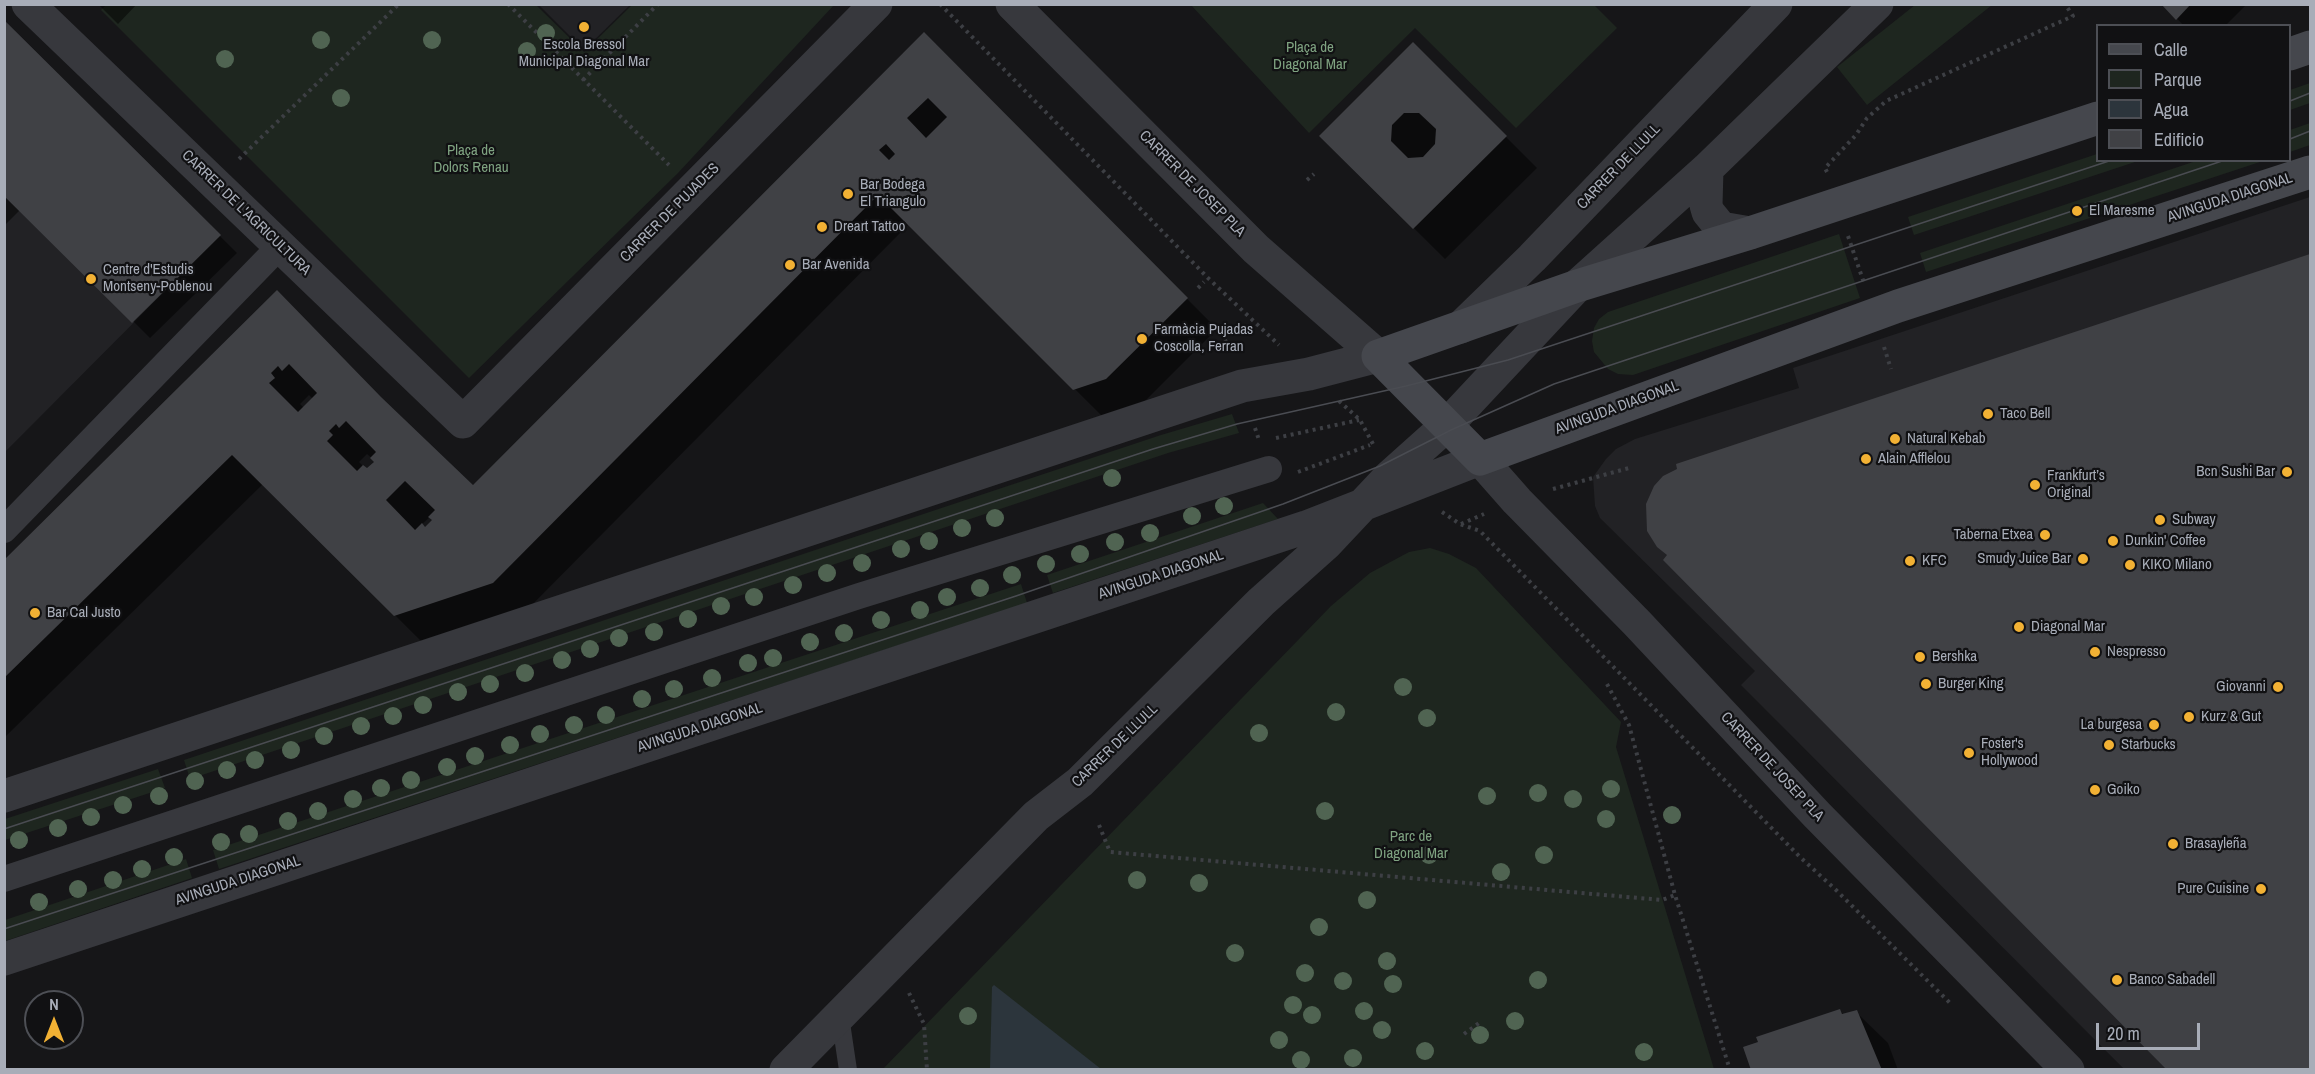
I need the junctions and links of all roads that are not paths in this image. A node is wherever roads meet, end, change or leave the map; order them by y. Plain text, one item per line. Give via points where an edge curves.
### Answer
1 (28, 4) edge
2 (876, 4) edge
3 (1012, 4) edge
4 (1776, 4) edge
5 (1877, 4) edge
6 (2310, 47) edge
7 (2291, 53) edge
8 (2096, 118) edge
9 (1707, 169) junction
10 (2310, 172) edge
11 (1750, 233) junction
12 (280, 246) junction
13 (1577, 286) junction
14 (1461, 327) junction
15 (1378, 356) junction
16 (463, 422) joint
17 (1446, 426) junction
18 (1480, 459) junction
19 (1269, 469) dead end
20 (1362, 505) junction
21 (4, 530) edge
22 (4, 796) edge
23 (4, 879) edge
24 (4, 959) edge
25 (840, 1016) junction
26 (786, 1070) edge
27 (848, 1070) edge
28 (2068, 1070) edge

1 - 12 street, CARRER DE L'AGRICULTURA
2 - 16 street, CARRER DE PUJADES
3 - 15 street, CARRER DE JOSEP PLA via 1256,249
4 - 14 street, CARRER DE LLULL
5 - 9 street
6 - 7 main road
8 - 11 main road
9 - 11 street via 1708,212 1721,228
9 - 13 street
10 - 18 main road, AVINGUDA DIAGONAL via 1898,306
11 - 13 main road
12 - 16 street, CARRER DE L'AGRICULTURA
12 - 21 street
13 - 14 main road
13 - 17 street, CARRER DE LLULL
14 - 15 main road
15 - 17 main road
15 - 22 street via 1242,386
17 - 18 main road
17 - 20 street, CARRER DE LLULL
18 - 20 street, AVINGUDA DIAGONAL
18 - 28 street, CARRER DE JOSEP PLA via 1817,815
19 - 23 street via 859,596
20 - 24 street, AVINGUDA DIAGONAL via 1306,527
20 - 25 street, CARRER DE LLULL via 1080,782 1036,816
25 - 26 street, CARRER DE LLULL
25 - 27 lane

